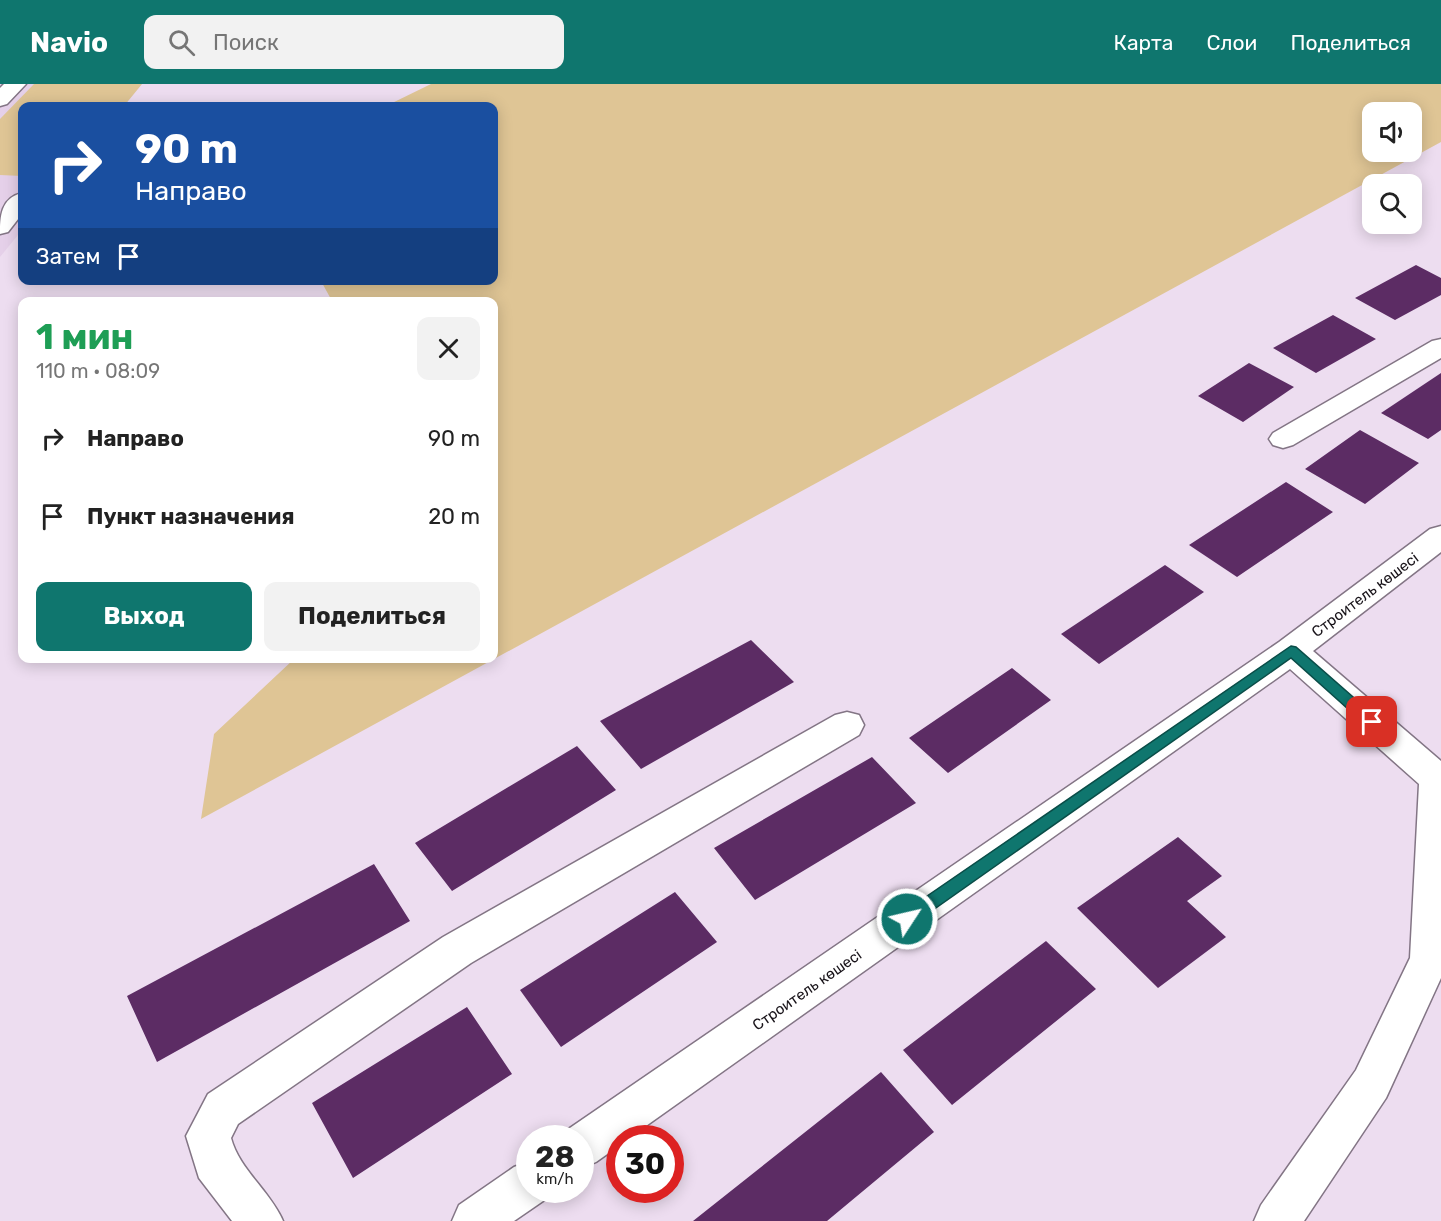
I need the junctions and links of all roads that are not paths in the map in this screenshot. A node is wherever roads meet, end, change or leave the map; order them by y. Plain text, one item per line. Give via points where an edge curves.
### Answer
1 (16, 84) edge
2 (0, 100) edge
3 (0, 186) edge
4 (18, 187) edge
5 (18, 205) edge
6 (0, 227) edge
7 (1441, 346) edge
8 (1283, 439) dead end
9 (1441, 536) edge
10 (1291, 651) junction
11 (847, 725) dead end
12 (1439, 780) edge
13 (594, 1138) edge
14 (516, 1193) edge
15 (260, 1221) edge
16 (475, 1221) edge
17 (1278, 1221) edge

1 - 2 street
3 - 4 street
5 - 6 street
7 - 8 street
9 - 10 street, Строитель көшесі
10 - 12 street
10 - 13 street, Строитель көшесі
11 - 15 street via 457,950 224,1109 208,1136 215,1162
12 - 17 street via 1430,959 1371,1084
14 - 16 street

